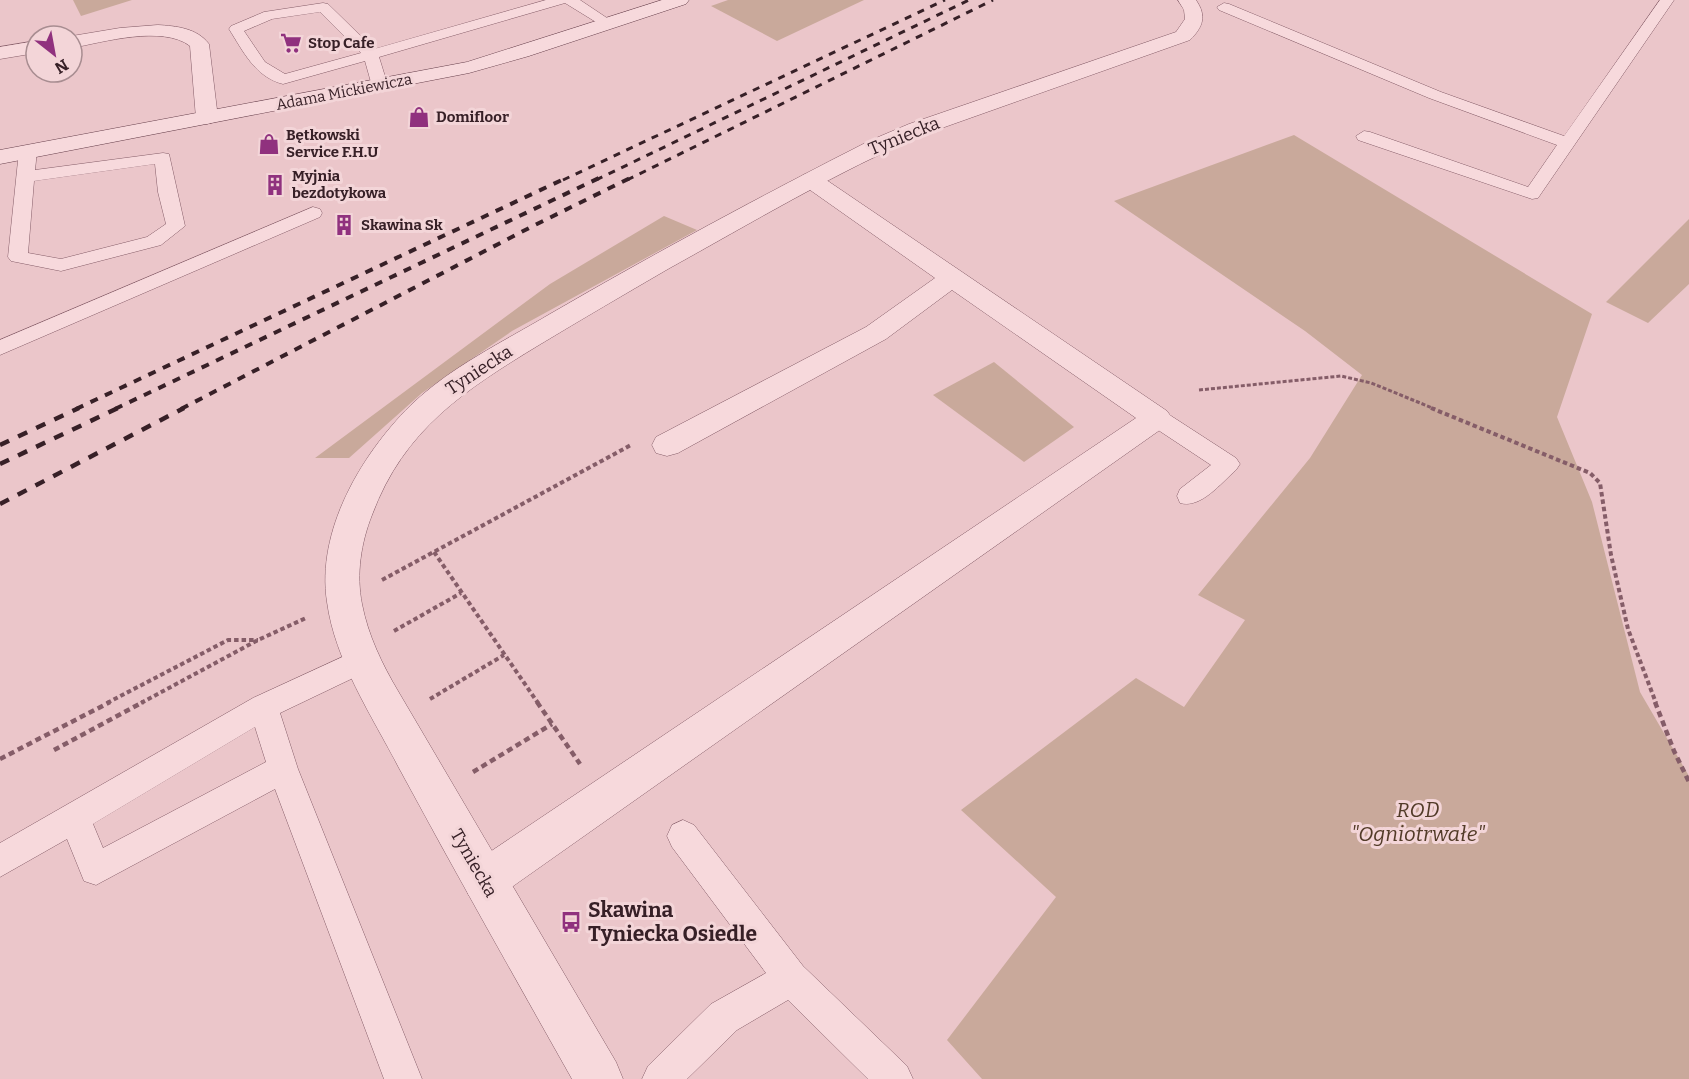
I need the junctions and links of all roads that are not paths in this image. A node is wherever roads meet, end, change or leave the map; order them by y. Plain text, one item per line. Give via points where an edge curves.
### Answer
1 (561, 0) edge
2 (570, 0) edge
3 (680, 0) edge
4 (1245, 0) edge
5 (1667, 0) edge
6 (1205, 10) edge
7 (609, 24) junction
8 (84, 41) edge
9 (24, 49) edge
10 (0, 53) edge
11 (371, 55) junction
12 (380, 86) junction
13 (207, 118) junction
14 (1364, 136) dead end
15 (1567, 143) junction
16 (28, 151) junction
17 (0, 157) edge
18 (25, 177) junction
19 (811, 180) junction
20 (313, 213) dead end
21 (952, 278) junction
22 (0, 348) edge
23 (1156, 418) junction
24 (667, 445) road end
25 (1189, 496) dead end
26 (362, 660) junction
27 (263, 707) junction
28 (283, 769) junction
29 (74, 818) junction
30 (683, 836) dead end
31 (0, 861) edge
32 (484, 881) junction
33 (791, 978) junction
34 (404, 1079) edge
35 (599, 1079) edge
36 (661, 1079) edge
37 (894, 1079) edge

1 - 11 lane
2 - 7 lane
3 - 7 street, Adama Mickiewicza
4 - 6 lane
5 - 15 lane
6 - 15 lane
6 - 19 street, Tyniecka via 1190,30 1172,41 917,129
7 - 12 street, Adama Mickiewicza via 495,60
8 - 13 street via 153,32 177,32 195,39 199,44
9 - 10 street
11 - 11 lane via 323,7 269,15 236,30 260,65 283,79
11 - 12 lane
12 - 13 street, Adama Mickiewicza
13 - 16 street, Adama Mickiewicza
14 - 15 lane via 1532,194
16 - 17 street, Adama Mickiewicza
16 - 18 lane
18 - 18 lane via 18,257 62,265 154,241 176,226 163,158
19 - 21 street
19 - 26 street, Tyniecka via 468,375 399,436 367,486 346,547 343,601
20 - 22 lane
21 - 23 street
21 - 24 street via 876,333
23 - 25 lane via 1228,464
23 - 32 street
26 - 27 lane
26 - 32 street, Tyniecka
27 - 28 lane
27 - 29 lane
28 - 29 lane via 96,869
28 - 34 lane
29 - 31 lane
30 - 33 lane
32 - 35 street, Tyniecka
33 - 36 lane via 724,1017
33 - 37 lane

